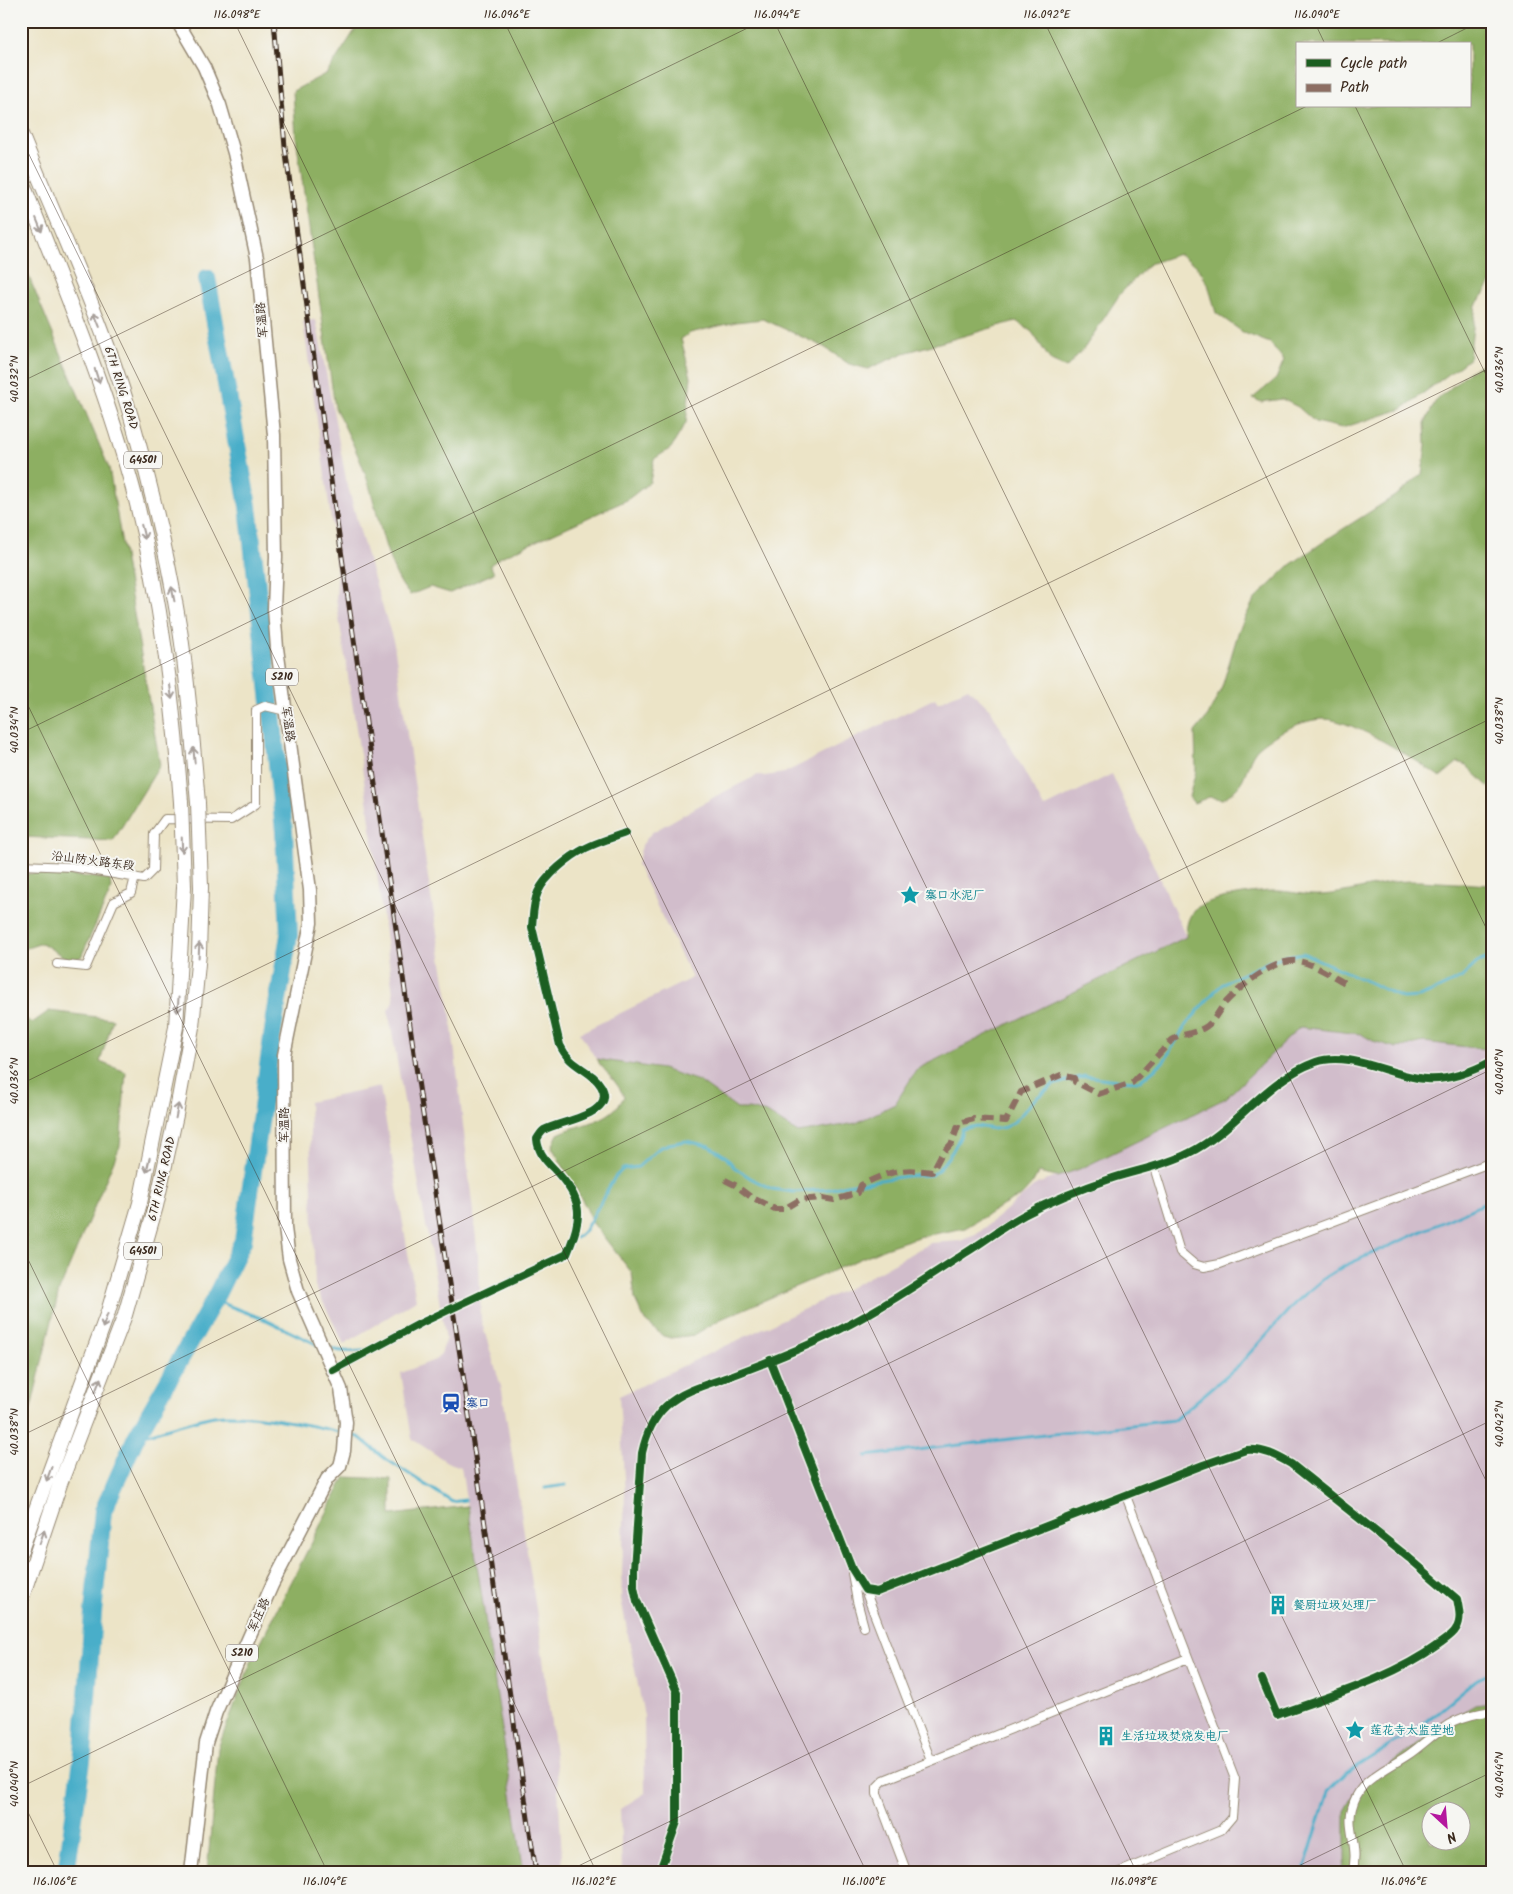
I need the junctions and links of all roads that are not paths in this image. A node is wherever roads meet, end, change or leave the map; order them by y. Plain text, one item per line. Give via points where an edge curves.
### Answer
1 (177, 21) edge
2 (21, 134) edge
3 (21, 179) edge
4 (286, 711) junction
5 (625, 833) dead end
6 (21, 865) edge
7 (135, 877) junction
8 (57, 964) dead end
9 (1492, 1061) edge
10 (1492, 1162) edge
11 (1154, 1167) junction
12 (529, 1272) tunnel mouth
13 (421, 1323) tunnel mouth
14 (770, 1360) junction
15 (333, 1370) junction
16 (1126, 1496) junction
17 (21, 1550) edge
18 (852, 1569) junction
19 (865, 1590) junction
20 (21, 1600) edge
21 (864, 1627) dead end
22 (1188, 1658) junction
23 (1262, 1679) dead end
24 (1492, 1710) edge
25 (931, 1761) junction
26 (1123, 1872) edge
27 (191, 1873) edge
28 (659, 1873) edge
29 (907, 1873) edge
30 (1352, 1873) edge

1 - 4 main road, 军温路 / S210 via 204,67 220,104 234,152 256,258 274,435 274,609
20 -> 2 highway, 6TH RING ROAD / G4501, bridge via 60,1484 125,1315 156,1206 192,1027 201,887 198,804 180,631 151,491 108,346
3 -> 17 highway, 6TH RING ROAD / G4501, bridge via 90,353 135,498 150,561 175,720 184,887 176,1027 140,1203 108,1312
4 - 7 street, 沿山防火路东段 via 266,706 256,710 256,804 231,820 165,819 154,834 153,870 144,879
4 - 15 main road, 军温路 / S210 via 310,890 310,923 284,1055 285,1228 298,1291
5 - 12 street via 585,848 548,877 537,893 533,910 532,927 560,1045 570,1061 601,1086 604,1095 594,1111 543,1131 537,1139 542,1155 575,1197 579,1214 577,1230 567,1254
6 - 7 street, 沿山防火路东段
7 - 8 street via 131,893 114,902 86,967
9 - 11 street via 1474,1070 1428,1080 1336,1059 1319,1061 1277,1083 1212,1140
10 - 11 street via 1220,1264 1204,1267 1194,1264 1180,1252
11 - 14 street via 1110,1179 1024,1215 866,1316
13 - 15 street
14 - 18 street
14 - 28 street via 674,1400 652,1424 645,1438 634,1587 637,1601 677,1692 677,1822
15 - 27 main road, 军庄路 / S210 via 341,1389 346,1422 340,1466 327,1479 272,1585 216,1712 206,1743
16 - 19 street via 877,1592
16 - 22 street
16 - 23 street via 1246,1450 1261,1450 1291,1464 1457,1599 1460,1618 1456,1630 1447,1639 1408,1664 1356,1687 1277,1714
18 - 19 street
18 - 21 street
19 - 25 street
22 - 25 street
22 - 26 street via 1234,1779 1232,1817 1221,1830
24 - 30 street via 1453,1722 1373,1777 1359,1792 1351,1810 1356,1852
25 - 29 street via 884,1780 877,1787

